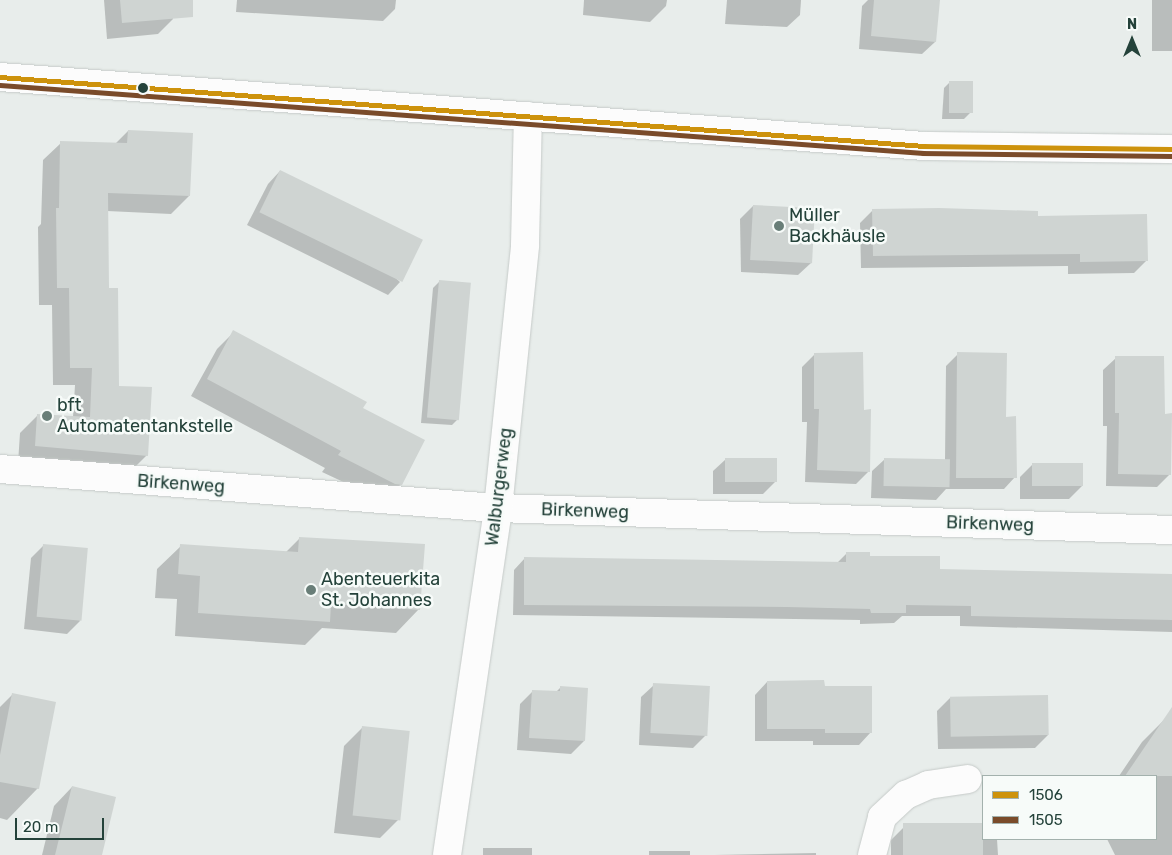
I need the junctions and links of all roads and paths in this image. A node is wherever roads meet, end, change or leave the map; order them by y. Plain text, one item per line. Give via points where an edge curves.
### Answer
1 (0, 76) edge
2 (528, 116) junction
3 (1172, 149) edge
4 (0, 469) edge
5 (498, 508) junction
6 (1172, 530) edge
7 (968, 779) dead end
8 (447, 855) edge
9 (872, 855) edge

1 - 2 street
2 - 3 street via 924,146
2 - 5 street, Walburgerweg via 525,245
4 - 5 street, Birkenweg
5 - 6 street, Birkenweg
5 - 8 street, Walburgerweg
7 - 9 street via 928,784 906,795 882,818

